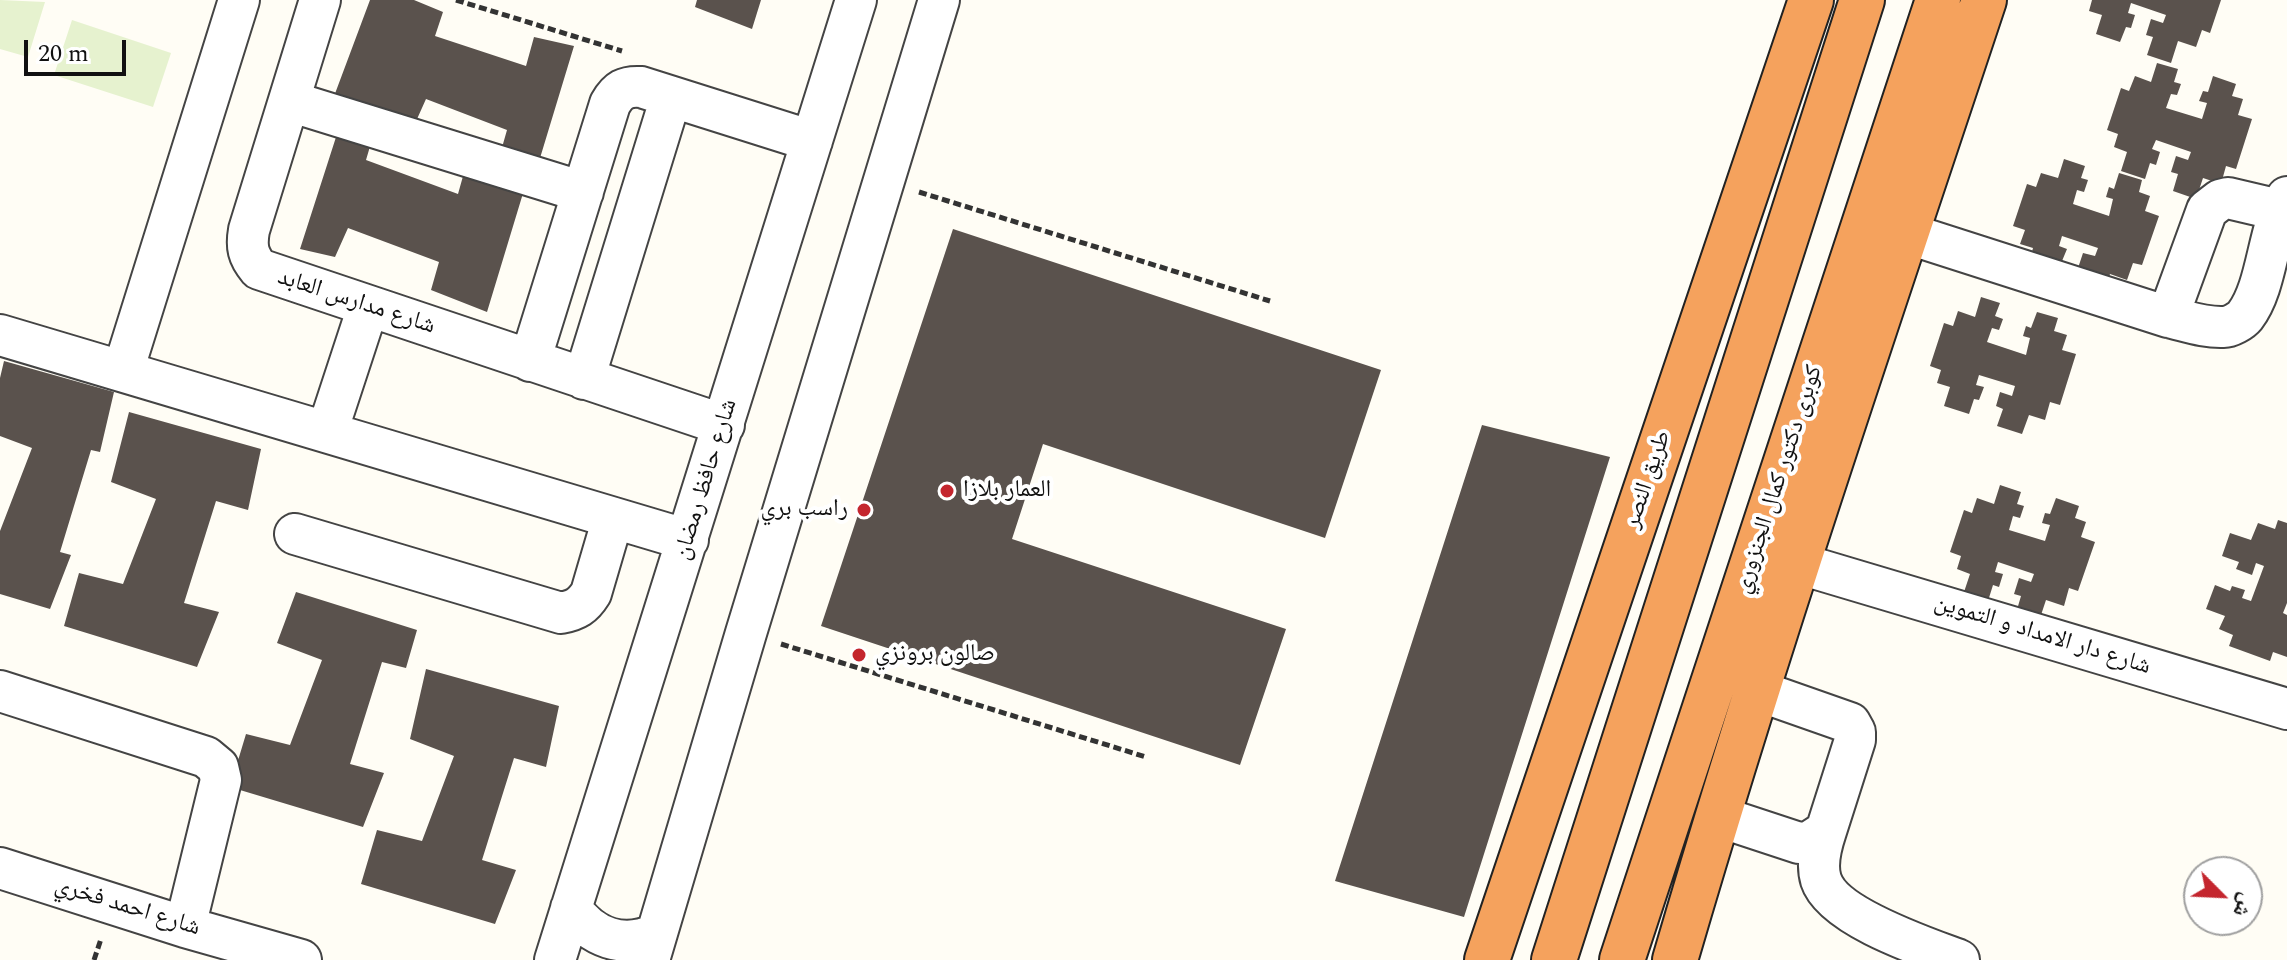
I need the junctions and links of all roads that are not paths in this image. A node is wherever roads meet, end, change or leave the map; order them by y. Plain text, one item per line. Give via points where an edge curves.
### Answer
1 (239, 0) edge
2 (320, 0) edge
3 (856, 0) edge
4 (939, 0) edge
5 (1811, 0) edge
6 (1862, 0) edge
7 (1938, 0) edge
8 (1984, 0) edge
9 (671, 97) junction
10 (289, 101) junction
11 (812, 141) junction
12 (583, 192) junction
13 (2283, 204) edge
14 (1906, 233) junction
15 (368, 307) junction
16 (2168, 317) junction
17 (0, 335) edge
18 (530, 361) junction
19 (123, 371) junction
20 (584, 379) junction
21 (724, 425) junction
22 (327, 432) junction
23 (613, 518) junction
24 (295, 534) dead end
25 (688, 540) junction
26 (1797, 563) junction
27 (1756, 690) junction
28 (0, 691) edge
29 (2287, 709) edge
30 (1717, 816) junction
31 (1826, 831) junction
32 (0, 868) edge
33 (571, 908) junction
34 (185, 927) junction
35 (653, 947) edge
36 (301, 960) edge
37 (555, 960) edge
38 (1487, 960) edge
39 (1554, 960) edge
40 (1622, 960) edge
41 (1675, 960) edge
42 (1959, 960) edge

1 - 19 street
2 - 10 street, شارع مدارس العابد
3 - 11 street, شارع حافظ رمضان
4 - 35 street
5 - 38 highway, طريق النصر
6 - 39 highway
7 - 40 highway, كوبرى دكتور كمال الجنزوري
8 - 14 highway
9 - 11 street
9 - 12 street via 628,86 616,93
9 - 20 street
10 - 12 street
10 - 15 street, شارع مدارس العابد via 249,230 250,259 271,276
11 - 21 street, شارع حافظ رمضان
12 - 18 street
13 - 16 street via 2237,199 2213,204
13 - 16 street via 2245,317 2228,327 2209,327
14 - 16 street
14 - 26 highway
15 - 18 street, شارع مدارس العابد
15 - 22 street
17 - 19 street
18 - 20 street, شارع مدارس العابد
19 - 22 street
20 - 21 street, شارع مدارس العابد
21 - 25 street, شارع حافظ رمضان
22 - 23 street
23 - 24 street via 585,604 561,613
23 - 25 street
25 - 33 street, شارع حافظ رمضان
26 - 27 highway
26 - 29 street, شارع دار الامداد و التموين
27 - 30 highway
27 - 31 street via 1850,723 1855,732
28 - 34 street via 206,757 218,767 221,780
30 - 31 street via 1799,843
30 - 41 highway
31 - 42 street via 1819,868 1830,897 1912,943
32 - 34 street, شارع احمد فخري
33 - 35 street via 590,929 615,941 643,940
33 - 37 street, شارع حافظ رمضان
34 - 36 street, شارع احمد فخري

